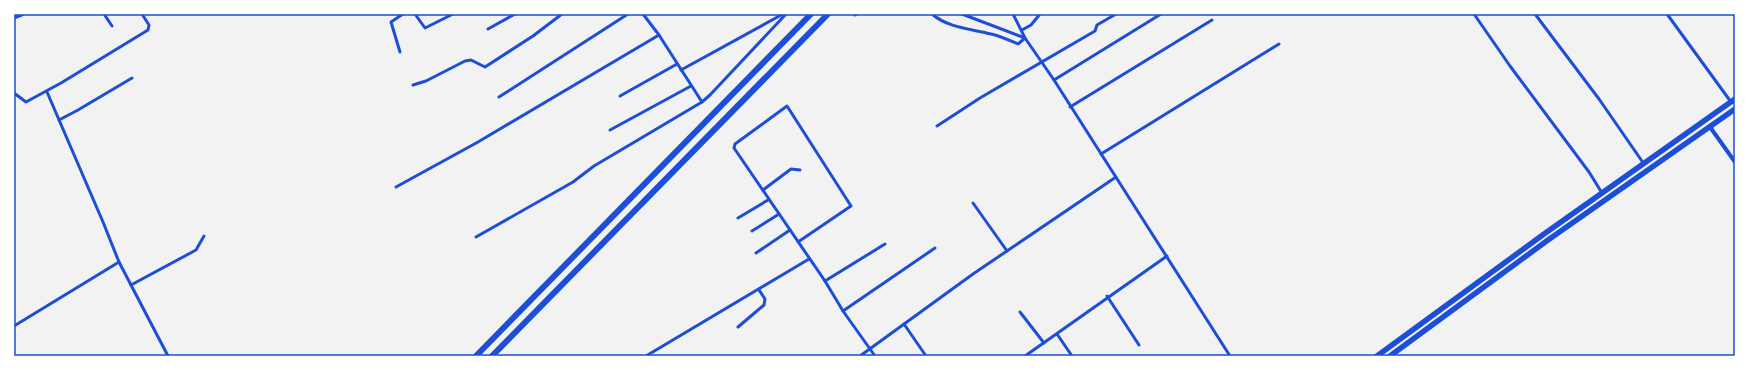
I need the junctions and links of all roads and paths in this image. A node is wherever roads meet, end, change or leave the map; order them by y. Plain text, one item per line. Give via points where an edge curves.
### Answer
1 (24, 14) edge
2 (104, 14) edge
3 (142, 14) edge
4 (403, 14) edge
5 (415, 14) edge
6 (453, 14) edge
7 (515, 14) edge
8 (562, 14) edge
9 (628, 14) edge
10 (643, 14) edge
11 (784, 14) edge
12 (812, 14) edge
13 (828, 14) edge
14 (932, 14) edge
15 (962, 14) edge
16 (1013, 14) edge
17 (1040, 14) edge
18 (1116, 14) edge
19 (1161, 14) edge
20 (1474, 14) edge
21 (1535, 14) edge
22 (1667, 14) edge
23 (14, 18) edge
24 (1212, 20) dead end
25 (112, 26) dead end
26 (488, 29) dead end
27 (1022, 30) junction
28 (659, 35) junction
29 (1025, 38) junction
30 (1279, 44) dead end
31 (400, 52) dead end
32 (1042, 62) junction
33 (677, 64) junction
34 (681, 70) junction
35 (132, 78) dead end
36 (1054, 80) junction
37 (412, 85) dead end
38 (691, 86) junction
39 (47, 92) junction
40 (14, 93) edge
41 (620, 96) dead end
42 (499, 97) dead end
43 (1733, 101) edge
44 (702, 102) junction
45 (1070, 107) junction
46 (1735, 109) edge
47 (59, 120) junction
48 (937, 126) dead end
49 (1710, 127) junction
50 (610, 130) dead end
51 (1101, 154) junction
52 (1735, 162) edge
53 (1644, 164) junction
54 (800, 170) dead end
55 (1116, 177) junction
56 (396, 187) dead end
57 (763, 190) junction
58 (1602, 193) junction
59 (768, 200) junction
60 (973, 203) dead end
61 (779, 214) junction
62 (738, 218) dead end
63 (790, 230) junction
64 (752, 231) dead end
65 (204, 236) dead end
66 (476, 237) dead end
67 (798, 242) junction
68 (886, 244) dead end
69 (935, 248) dead end
70 (1007, 251) junction
71 (756, 253) dead end
72 (1167, 256) junction
73 (809, 259) junction
74 (119, 262) junction
75 (825, 281) junction
76 (131, 285) junction
77 (759, 290) junction
78 (1107, 296) junction
79 (842, 311) junction
80 (1020, 312) dead end
81 (904, 324) junction
82 (14, 326) edge
83 (738, 327) dead end
84 (1057, 334) junction
85 (1044, 343) junction
86 (1138, 345) dead end
87 (870, 349) junction
88 (168, 356) edge
89 (476, 356) edge
90 (492, 356) edge
91 (646, 356) edge
92 (860, 356) edge
93 (875, 356) edge
94 (926, 356) edge
95 (1025, 356) edge
96 (1072, 356) edge
97 (1230, 356) edge
98 (1377, 356) edge
99 (1390, 356) edge

1 - 23 street
2 - 25 street
3 - 39 street via 149,25 148,30
4 - 31 street via 392,22
5 - 6 street via 425,28
7 - 26 street
8 - 37 street via 484,67 471,60 465,61 426,81
9 - 42 street
10 - 28 street
11 - 34 street
11 - 44 street via 731,74
12 - 89 highway
13 - 90 highway
14 - 29 street via 939,20 1000,36 1018,44
15 - 29 street
16 - 27 street
17 - 27 street via 1032,25
18 - 32 street via 1097,25 1095,31
19 - 36 street
20 - 58 street
21 - 53 street
22 - 43 street
24 - 45 street
27 - 29 street
28 - 33 street
28 - 56 street via 478,142
29 - 32 street
30 - 51 street
32 - 36 street
32 - 48 street
33 - 34 street
33 - 41 street
34 - 38 street
35 - 47 street
36 - 45 street
38 - 44 street
38 - 50 street
39 - 40 street via 26,102
39 - 47 street
43 - 53 highway
44 - 66 street via 594,166 574,182
45 - 51 street
46 - 49 highway
47 - 74 street
49 - 52 street
49 - 99 highway via 1548,240
51 - 55 street
53 - 58 highway
54 - 57 street via 791,169
55 - 70 street
55 - 72 street
57 - 59 street
57 - 67 street via 738,154 735,144 788,106 851,206
58 - 98 highway
59 - 61 street
59 - 62 street
60 - 70 street
61 - 63 street
61 - 64 street
63 - 67 street
63 - 71 street
65 - 76 street via 196,250
67 - 73 street
68 - 75 street
69 - 79 street
70 - 81 street
72 - 78 street
72 - 97 street
73 - 75 street
73 - 77 street
74 - 76 street
74 - 82 street
75 - 79 street
76 - 88 street
77 - 83 street via 765,299 764,305
77 - 91 street
78 - 84 street
78 - 86 street
79 - 87 street
80 - 85 street
81 - 87 street
81 - 94 street
84 - 85 street
84 - 96 street
85 - 95 street
87 - 92 street
87 - 93 street

